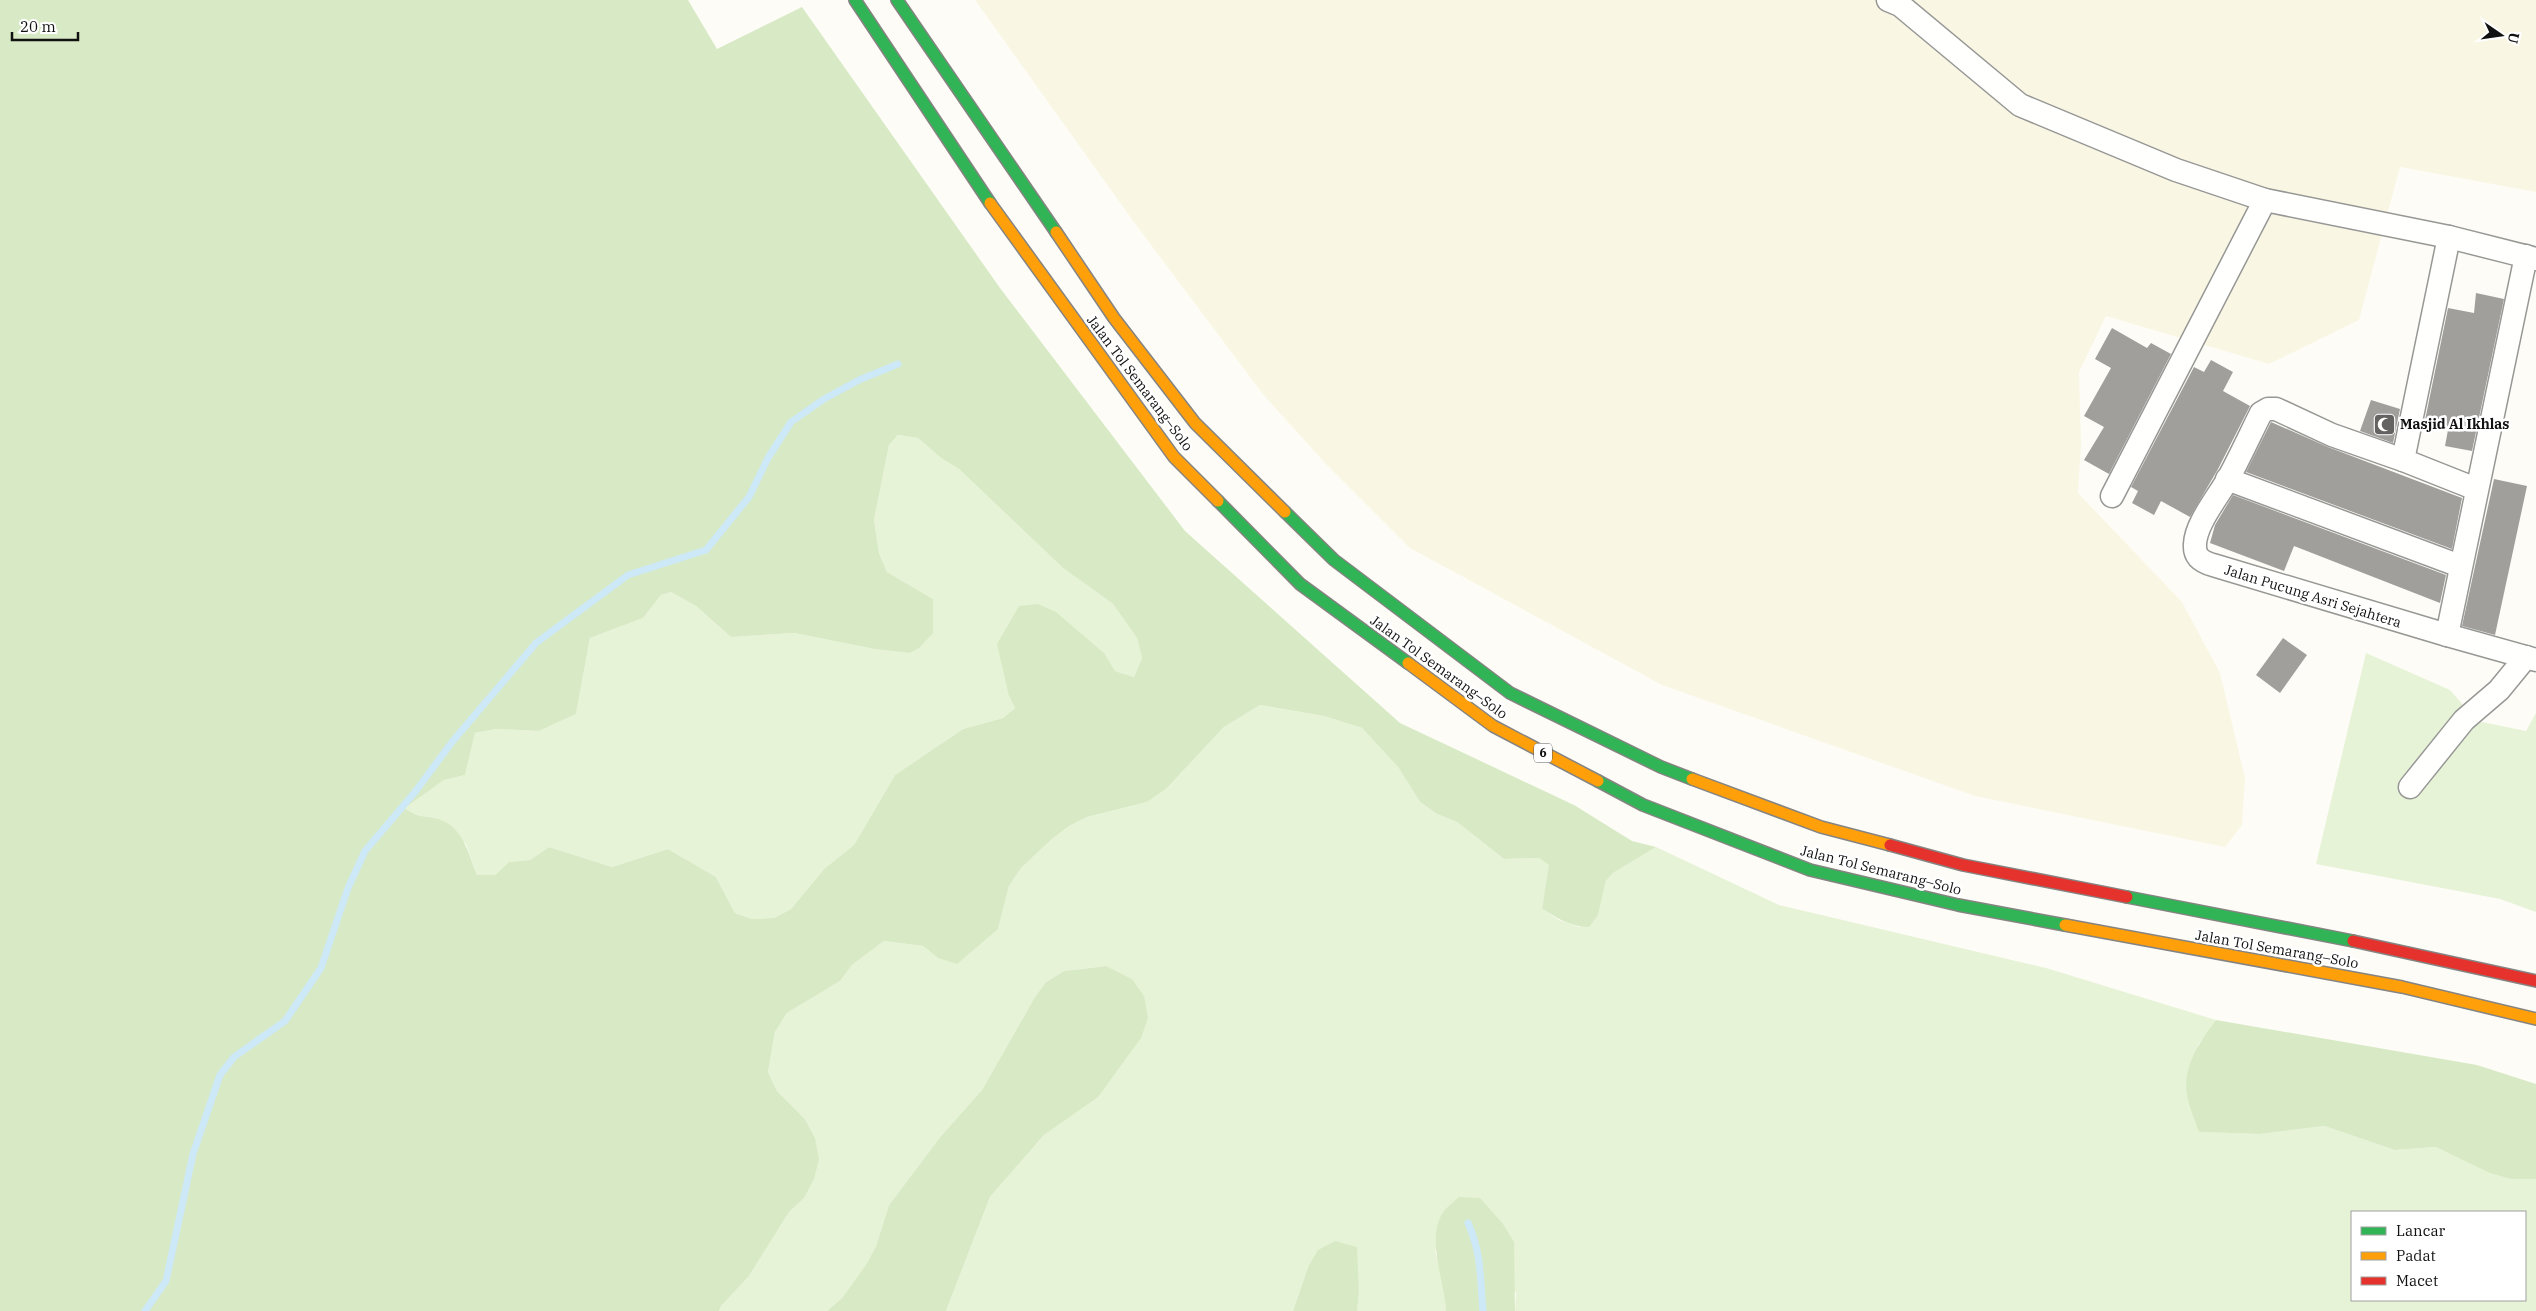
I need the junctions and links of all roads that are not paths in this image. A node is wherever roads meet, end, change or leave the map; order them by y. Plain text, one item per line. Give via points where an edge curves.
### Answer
1 (855, 0) edge
2 (897, 0) edge
3 (1888, 0) edge
4 (2265, 200) junction
5 (2449, 237) junction
6 (2531, 257) edge
7 (2403, 460) junction
8 (2227, 479) junction
9 (2476, 489) junction
10 (2112, 496) dead end
11 (2460, 566) junction
12 (2447, 634) junction
13 (2531, 659) edge
14 (2410, 787) dead end
15 (2536, 981) edge
16 (2536, 1019) edge

1 - 16 highway, Jalan Tol Semarang–Solo / 6 via 1012,237 1174,457 1300,584 1493,726 1643,805 1810,870 1958,905 2402,987
2 - 15 highway, Jalan Tol Semarang–Solo via 1108,310 1195,423 1334,560 1510,693 1661,767 1821,827 1964,865 2397,950
3 - 4 street via 1900,5 2020,105 2176,170
4 - 5 street
4 - 10 street
5 - 6 street
5 - 7 street
6 - 9 street
7 - 8 street, Jalan Pucung Asri Sejahtera via 2332,435 2276,409 2268,409 2261,413
7 - 9 street, Jalan Pucung Asri Sejahtera
8 - 11 street
8 - 12 street, Jalan Pucung Asri Sejahtera via 2204,518 2194,544 2201,561
9 - 11 street
11 - 12 street
12 - 13 street
13 - 14 street via 2464,720

